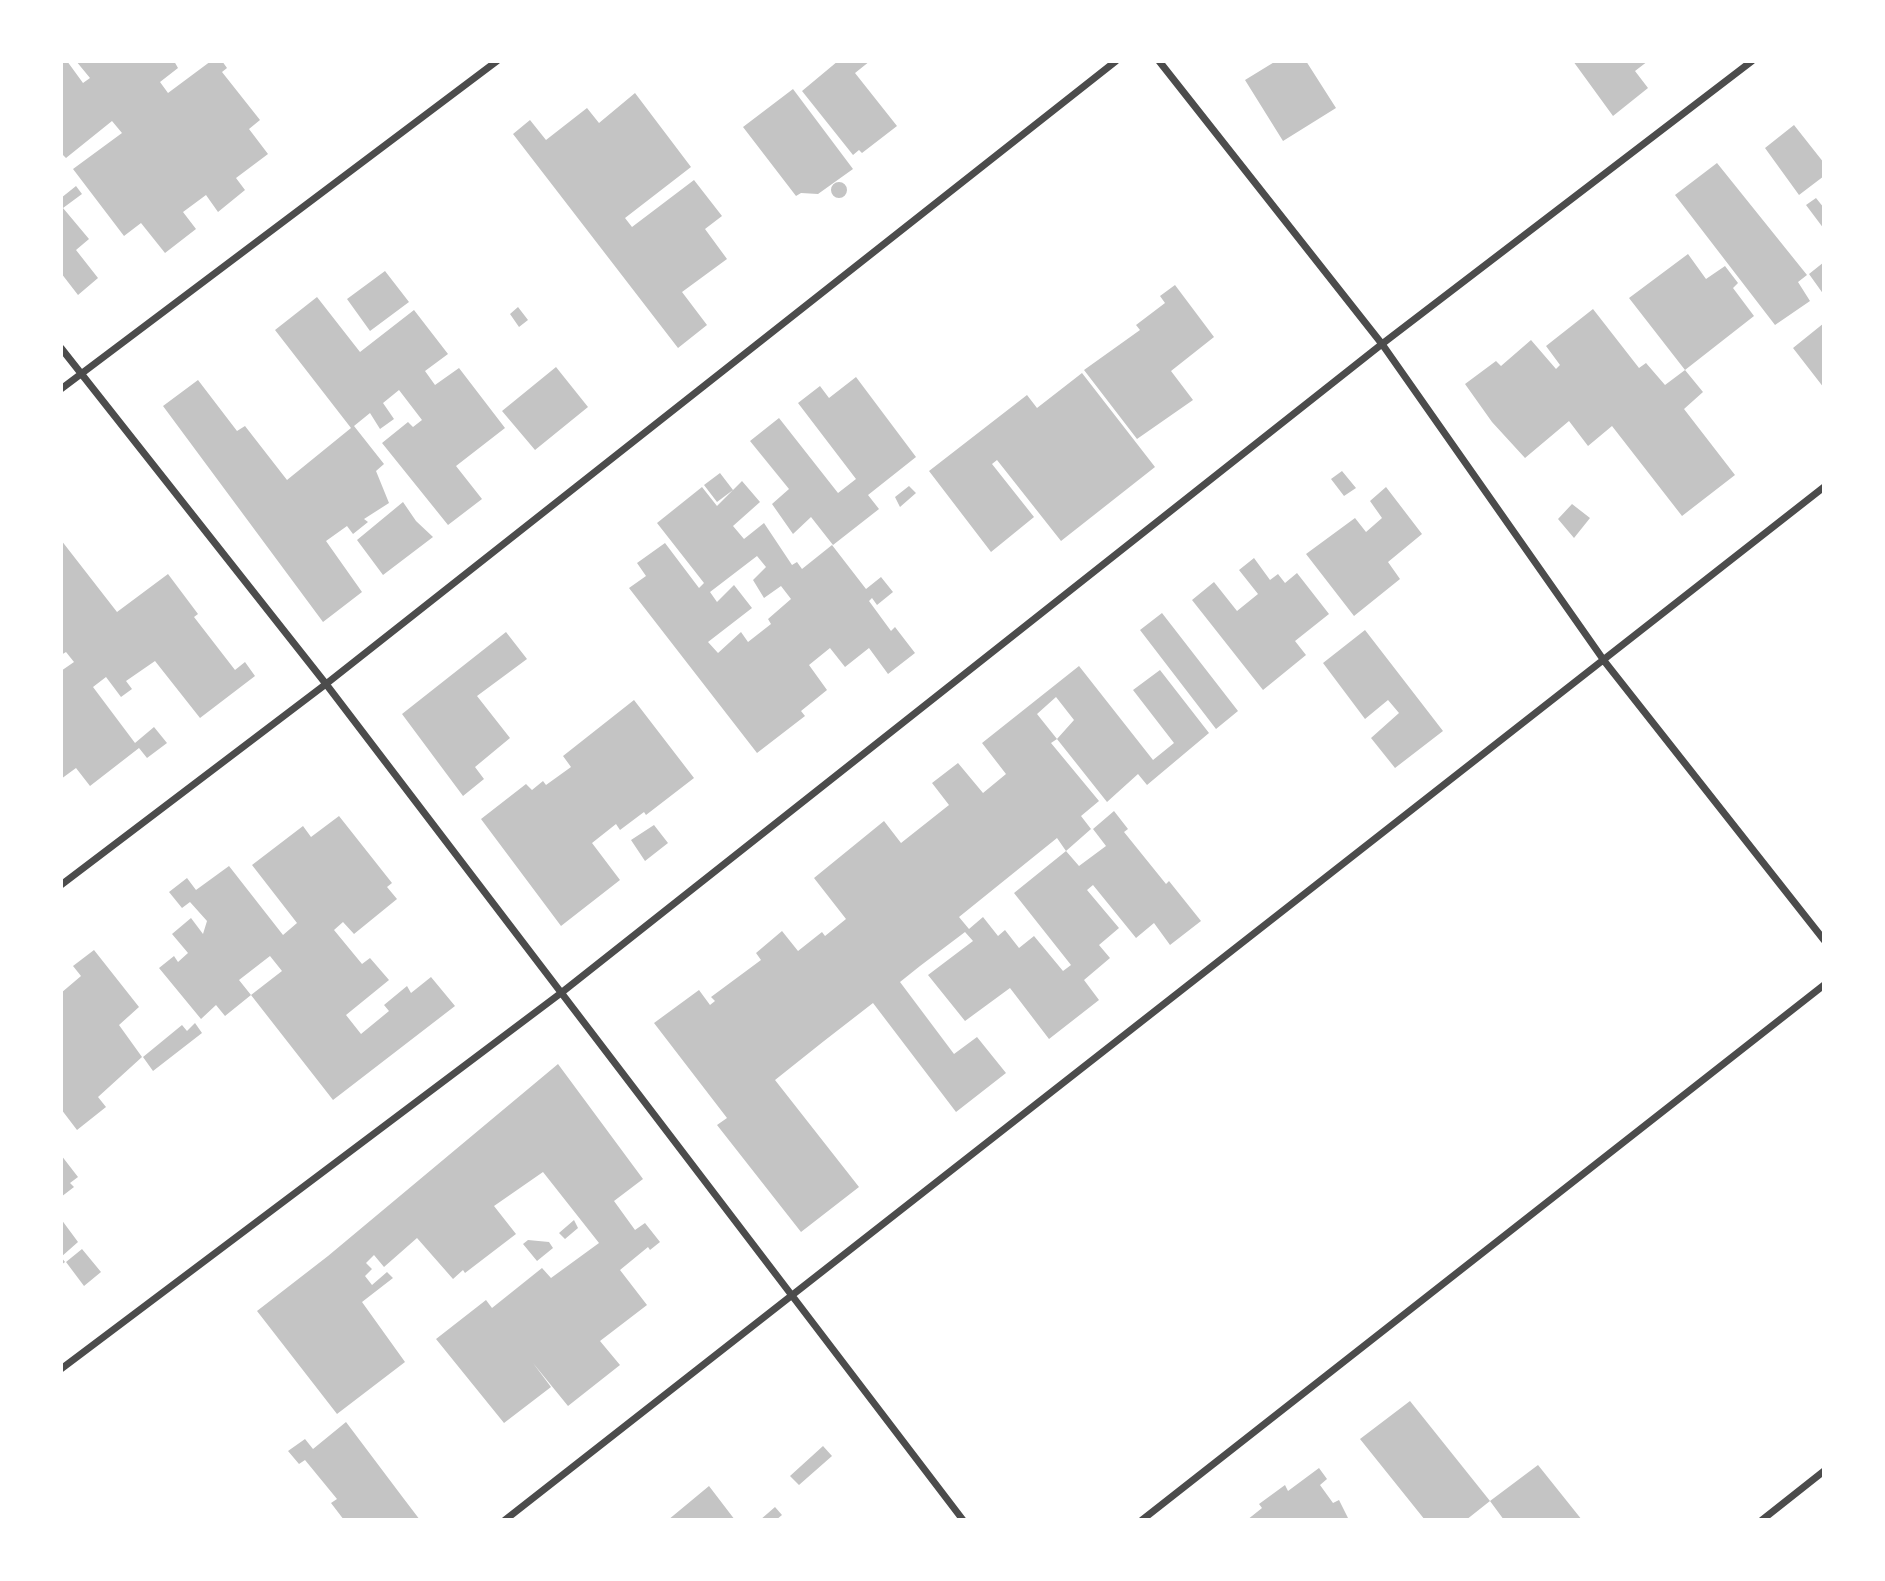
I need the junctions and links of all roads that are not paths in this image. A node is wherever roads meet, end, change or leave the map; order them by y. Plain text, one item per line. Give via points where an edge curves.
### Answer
1 (496, 61) edge
2 (1116, 61) edge
3 (1159, 61) edge
4 (1752, 61) edge
5 (1382, 344) junction
6 (61, 348) edge
7 (81, 374) junction
8 (61, 389) edge
9 (1824, 487) edge
10 (1605, 662) junction
11 (326, 684) junction
12 (61, 885) edge
13 (1824, 940) edge
14 (1824, 985) edge
15 (561, 993) junction
16 (792, 1293) junction
17 (61, 1369) edge
18 (1824, 1471) edge
19 (505, 1520) edge
20 (963, 1520) edge
21 (1142, 1520) edge
22 (1762, 1520) edge

1 - 7 street
2 - 11 street
3 - 5 street
4 - 5 street
5 - 10 street
5 - 15 street
6 - 7 street
7 - 8 street
7 - 11 street
9 - 10 street
10 - 13 street
10 - 16 street
11 - 12 street
11 - 15 street
14 - 21 street
15 - 16 street
15 - 17 street
16 - 19 street
16 - 20 street
18 - 22 street

